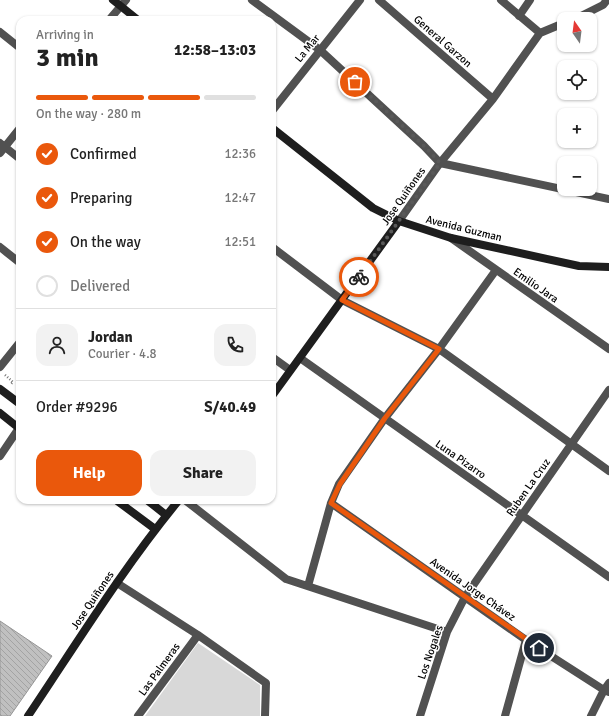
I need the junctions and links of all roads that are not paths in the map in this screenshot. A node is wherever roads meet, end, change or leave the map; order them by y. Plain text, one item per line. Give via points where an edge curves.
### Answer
1 (113, 0) edge
2 (252, 0) edge
3 (360, 0) edge
4 (379, 0) edge
5 (501, 0) edge
6 (530, 0) edge
7 (607, 0) edge
8 (123, 3) edge
9 (589, 12) edge
10 (112, 16) edge
11 (134, 16) edge
12 (274, 16) edge
13 (520, 16) junction
14 (276, 18) edge
15 (557, 26) edge
16 (0, 32) edge
17 (540, 33) junction
18 (16, 45) edge
19 (320, 50) junction
20 (493, 99) junction
21 (276, 106) edge
22 (276, 131) edge
23 (16, 132) edge
24 (2, 147) edge
25 (16, 156) edge
26 (440, 163) junction
27 (609, 199) edge
28 (399, 221) junction
29 (451, 238) junction
30 (0, 247) edge
31 (276, 250) edge
32 (16, 259) edge
33 (609, 267) edge
34 (496, 270) junction
35 (342, 300) junction
36 (16, 347) edge
37 (439, 349) junction
38 (609, 349) edge
39 (300, 358) junction
40 (276, 360) edge
41 (0, 367) edge
42 (290, 370) junction
43 (0, 389) edge
44 (276, 390) edge
45 (609, 390) edge
46 (16, 401) edge
47 (0, 414) edge
48 (385, 418) junction
49 (16, 425) edge
50 (16, 434) edge
51 (571, 445) junction
52 (0, 456) edge
53 (609, 471) edge
54 (331, 503) junction
55 (121, 504) edge
56 (151, 504) edge
57 (176, 504) edge
58 (190, 504) edge
59 (166, 515) junction
60 (522, 515) junction
61 (155, 529) junction
62 (609, 577) edge
63 (117, 583) junction
64 (308, 586) junction
65 (465, 597) junction
66 (447, 632) junction
67 (198, 635) junction
68 (526, 640) junction
69 (607, 688) edge
70 (609, 697) edge
71 (28, 716) edge
72 (138, 716) edge
73 (265, 716) edge
74 (420, 716) edge
75 (505, 716) edge
76 (592, 716) edge

1 - 8 street
2 - 12 street
3 - 19 street, La Mar
4 - 20 street, General Garzon
5 - 13 street
6 - 13 street
7 - 9 street
8 - 10 street
8 - 11 street
13 - 17 street
14 - 19 street
15 - 17 street
16 - 18 street
17 - 20 street, Jose Quiñones
19 - 21 street, La Mar
19 - 26 street
20 - 26 street, Jose Quiñones
22 - 28 street, Avenida Guzman via 373,208
23 - 24 street
24 - 25 street
26 - 27 street
26 - 28 street, Jose Quiñones
28 - 29 street, Avenida Guzman
28 - 35 street, Jose Quiñones
29 - 33 street, Avenida Guzman via 580,266
29 - 34 street, Emilio Jara
30 - 32 street
31 - 35 street
34 - 37 street
34 - 38 street, Emilio Jara
35 - 37 street
35 - 39 street, Jose Quiñones
36 - 41 street
37 - 48 street
37 - 51 street
39 - 42 street, Jose Quiñones
39 - 48 street, Luna Pizarro
40 - 42 street
42 - 44 street, Jose Quiñones
43 - 46 street
45 - 51 street, Ruben La Cruz
47 - 49 street
48 - 54 street via 340,484
48 - 60 street, Luna Pizarro
50 - 52 street
51 - 53 street
51 - 60 street, Ruben La Cruz
54 - 64 street
54 - 65 street, Avenida Jorge Chávez
55 - 61 street
56 - 59 street
57 - 59 street, Jose Quiñones
58 - 64 street via 286,579
59 - 61 street, Jose Quiñones
60 - 62 street, Luna Pizarro
60 - 65 street, Ruben La Cruz
61 - 63 street, Jose Quiñones
63 - 67 street
63 - 71 street, Jose Quiñones
64 - 66 street
65 - 66 street, Los Nogales
65 - 68 street, Avenida Jorge Chávez
66 - 74 street, Los Nogales
67 - 72 street, Las Palmeras
67 - 73 street via 266,683
68 - 69 street, Avenida Jorge Chávez
68 - 75 street
69 - 70 street, Avenida Jorge Chávez
69 - 76 street

